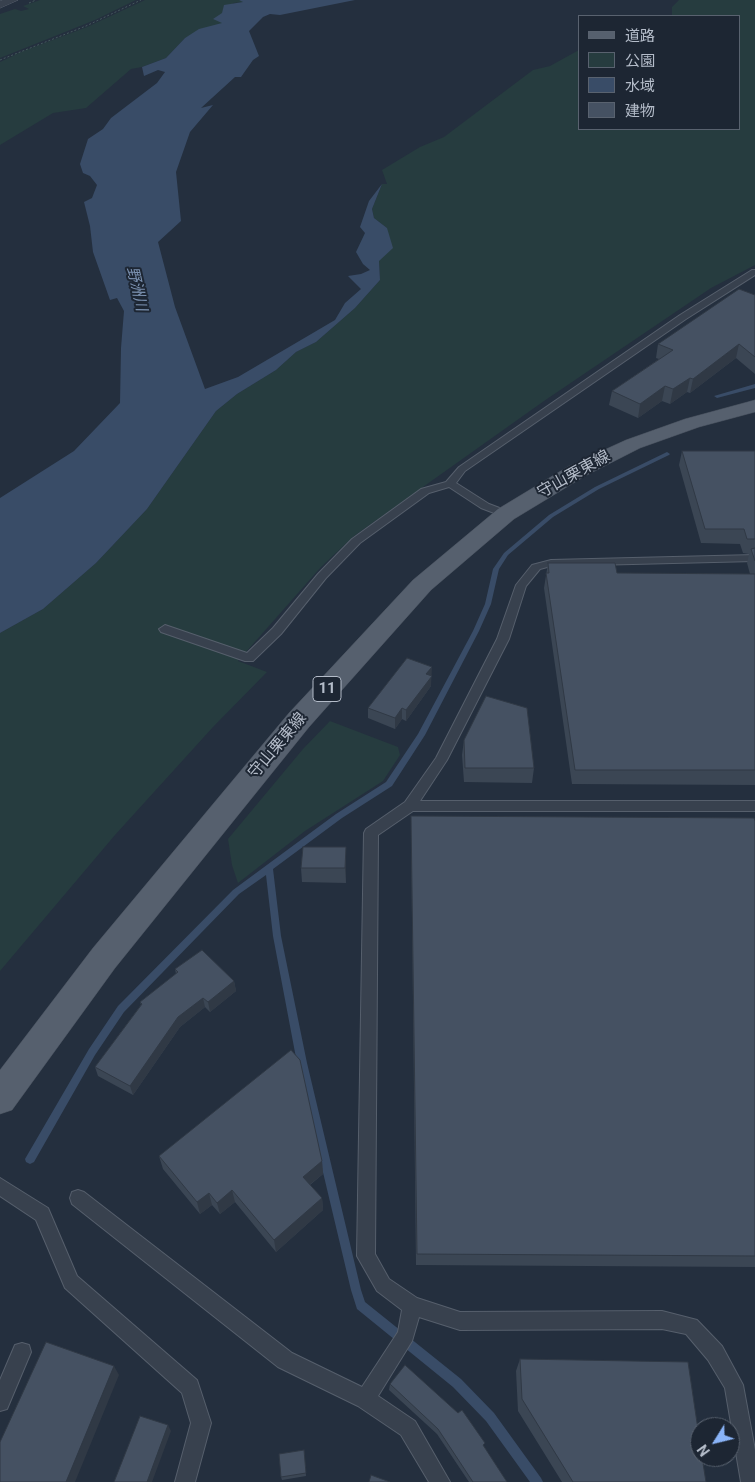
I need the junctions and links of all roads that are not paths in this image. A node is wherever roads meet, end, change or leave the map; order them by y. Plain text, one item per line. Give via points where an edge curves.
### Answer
1 (13, 0) edge
2 (0, 5) edge
3 (755, 272) edge
4 (755, 406) edge
5 (450, 484) junction
6 (506, 514) junction
7 (755, 558) edge
8 (165, 629) dead end
9 (410, 806) junction
10 (755, 806) edge
11 (0, 1098) edge
12 (0, 1186) edge
13 (78, 1198) dead end
14 (412, 1306) junction
15 (22, 1352) dead end
16 (365, 1399) junction
17 (0, 1402) edge
18 (185, 1482) edge
19 (440, 1482) edge
20 (751, 1482) edge

1 - 2 street
3 - 5 lane via 542,412 462,469
4 - 6 main road, 守山栗東線 / 11 via 692,423 633,444 576,470
5 - 6 lane via 485,506
5 - 8 lane via 426,491 356,541 249,658
6 - 11 main road, 守山栗東線 / 11 via 422,585 298,720 104,958
7 - 9 lane via 551,563 536,567 521,584 503,639 441,760
9 - 10 lane
9 - 14 lane via 371,833 366,1256 383,1285
12 - 18 lane via 42,1214 71,1282 190,1387 201,1423
13 - 16 lane via 285,1360
14 - 16 lane via 402,1340
14 - 20 lane via 460,1321 662,1320 691,1326 715,1353 734,1385
15 - 17 lane
16 - 19 lane via 408,1428

